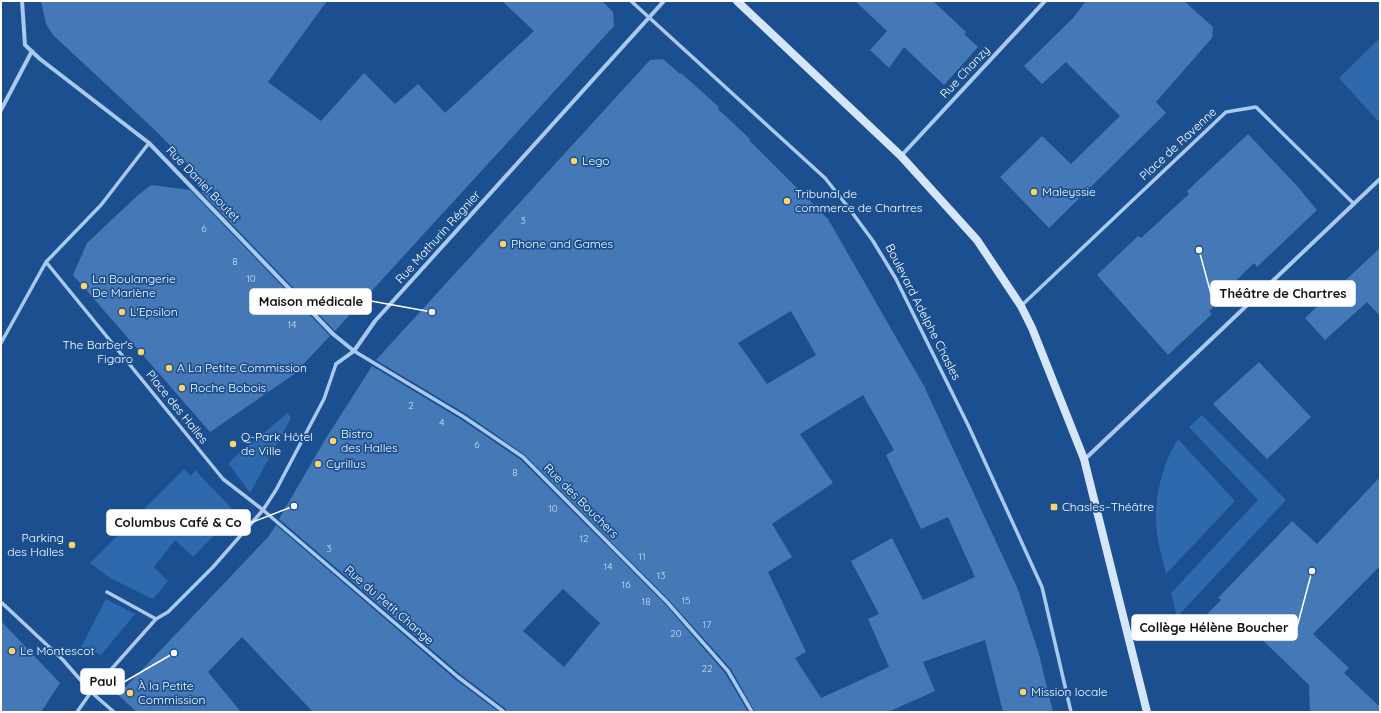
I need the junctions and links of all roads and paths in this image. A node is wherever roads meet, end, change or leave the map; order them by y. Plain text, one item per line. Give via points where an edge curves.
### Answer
1 (22, 1) edge
2 (631, 1) edge
3 (664, 1) edge
4 (737, 1) edge
5 (1044, 1) edge
6 (649, 18) junction
7 (32, 51) junction
8 (1, 110) edge
9 (150, 143) junction
10 (901, 156) junction
11 (1380, 179) edge
12 (1354, 204) junction
13 (46, 262) junction
14 (1021, 306) junction
15 (1, 343) edge
16 (354, 351) junction
17 (336, 364) joint
18 (1084, 460) junction
19 (263, 510) junction
20 (107, 592) dead end
21 (1, 602) edge
22 (156, 619) junction
23 (91, 692) junction
24 (77, 712) edge
25 (114, 712) edge
26 (504, 712) edge
27 (752, 712) edge
28 (1071, 712) edge
29 (1147, 712) edge

1 - 7 street, Rue Daniel Boutet via 25,45
2 - 6 street, Boulevard Adelphe Chasles
3 - 6 street, Rue Mathurin Régnier
4 - 10 main road
5 - 10 street, Rue Chanzy
6 - 16 street, Rue Mathurin Régnier via 380,315
6 - 28 street, Boulevard Adelphe Chasles via 825,178 873,241 896,280 969,427 1042,587
7 - 8 street
7 - 9 street, Rue Daniel Boutet
9 - 13 street via 102,205
9 - 16 street, Rue Daniel Boutet via 333,334
10 - 14 main road via 977,240
11 - 12 street
12 - 14 street, Place de Ravenne via 1256,107 1226,112
12 - 18 street
13 - 15 street
13 - 19 street, Place des Halles via 223,479
14 - 18 main road
16 - 17 street, Rue Mathurin Régnier
16 - 27 street, Rue des Bouchers via 464,417 523,457 667,602 728,671
17 - 19 street, Rue Mathurin Régnier via 324,399
18 - 29 main road
19 - 22 street via 213,567 168,612
19 - 26 street, Rue du Petit Change via 458,677
20 - 22 street
21 - 23 street via 63,660
22 - 23 street
23 - 24 street
23 - 25 street

